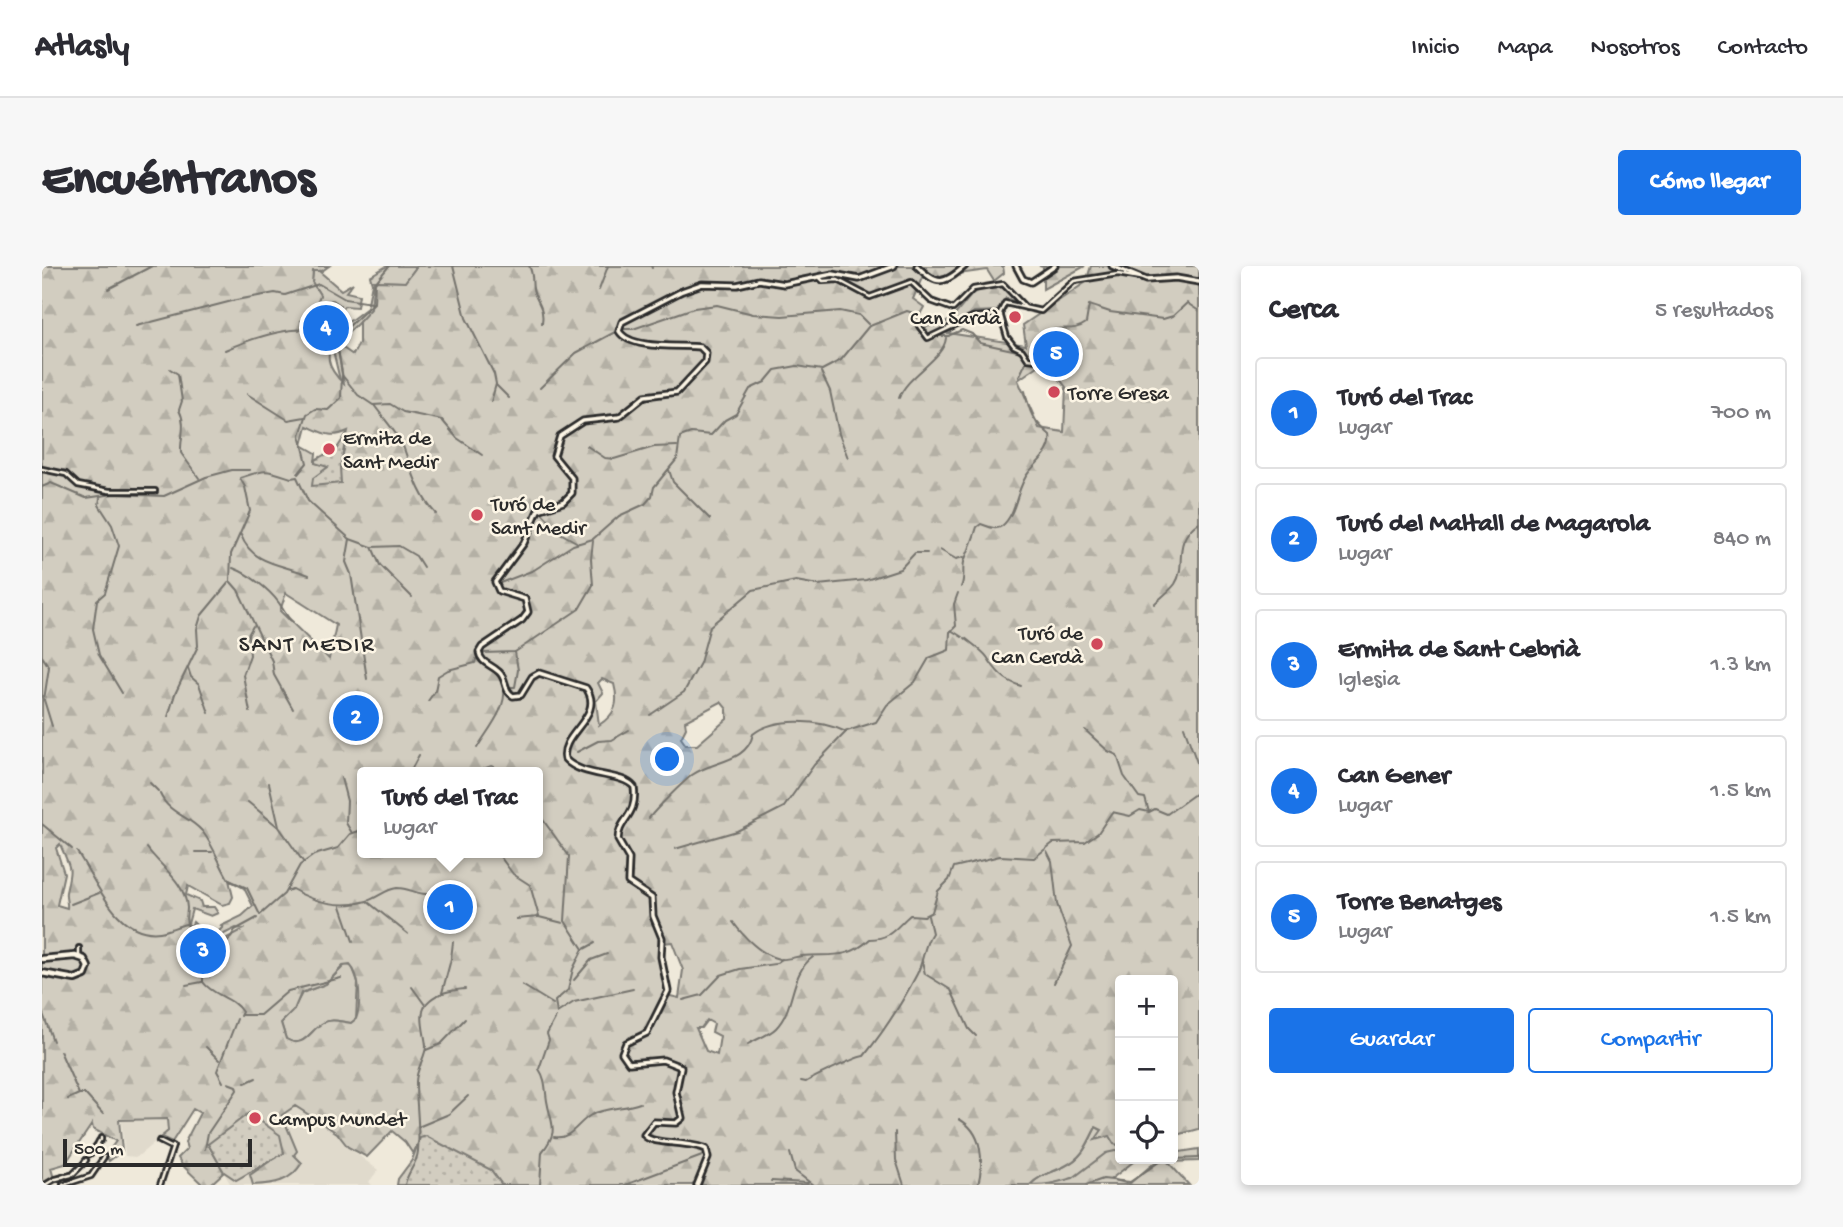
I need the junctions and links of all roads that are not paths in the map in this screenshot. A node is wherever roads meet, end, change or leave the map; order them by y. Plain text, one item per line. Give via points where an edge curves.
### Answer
1 (894, 266) edge
2 (917, 266) edge
3 (965, 266) edge
4 (1016, 266) edge
5 (1055, 266) edge
6 (1112, 266) edge
7 (819, 277) junction
8 (1141, 278) junction
9 (1199, 282) edge
10 (1026, 308) junction
11 (1001, 315) junction
12 (919, 326) dead end
13 (1036, 360) dead end
14 (42, 469) edge
15 (153, 491) dead end
16 (79, 948) dead end
17 (80, 956) junction
18 (42, 959) edge
19 (42, 972) edge
20 (159, 1141) dead end
21 (92, 1151) dead end
22 (104, 1157) dead end
23 (45, 1185) edge
24 (63, 1185) edge
25 (160, 1185) edge
26 (697, 1185) edge

1 - 7 street via 859,279 835,274
2 - 3 street via 939,281
4 - 5 street via 1029,282
6 - 8 street
7 - 10 street via 838,280 870,297 911,282 931,301 952,309 973,289 1003,284
7 - 26 street via 784,284 759,280 702,284 620,323 624,338 700,347 706,351 706,359 677,392 642,397 621,416 583,421 560,436 555,458 572,478 572,493 563,502 537,512 524,543 495,582 501,592 525,598 528,612 479,652 482,661 502,676 512,696 521,695 539,673 586,688 589,711 564,758 587,772 628,781 634,787 631,815 620,828 618,842 629,859 628,882 652,898 668,987 647,1033 625,1045 622,1053 634,1064 663,1060 679,1065 682,1073 676,1091 683,1115 677,1123 652,1123 644,1135 653,1142 681,1141 706,1149 708,1160
8 - 9 street
8 - 10 street via 1118,274 1074,281 1056,294 1047,308 1037,312
10 - 11 street via 1007,302
11 - 12 street via 972,317 928,338
11 - 13 street via 1014,346
14 - 15 street via 66,474 78,485 109,491
16 - 17 street
17 - 18 main road
17 - 19 main road via 88,969 80,978
20 - 25 street via 172,1147
21 - 23 street via 64,1177
22 - 24 street via 91,1176

